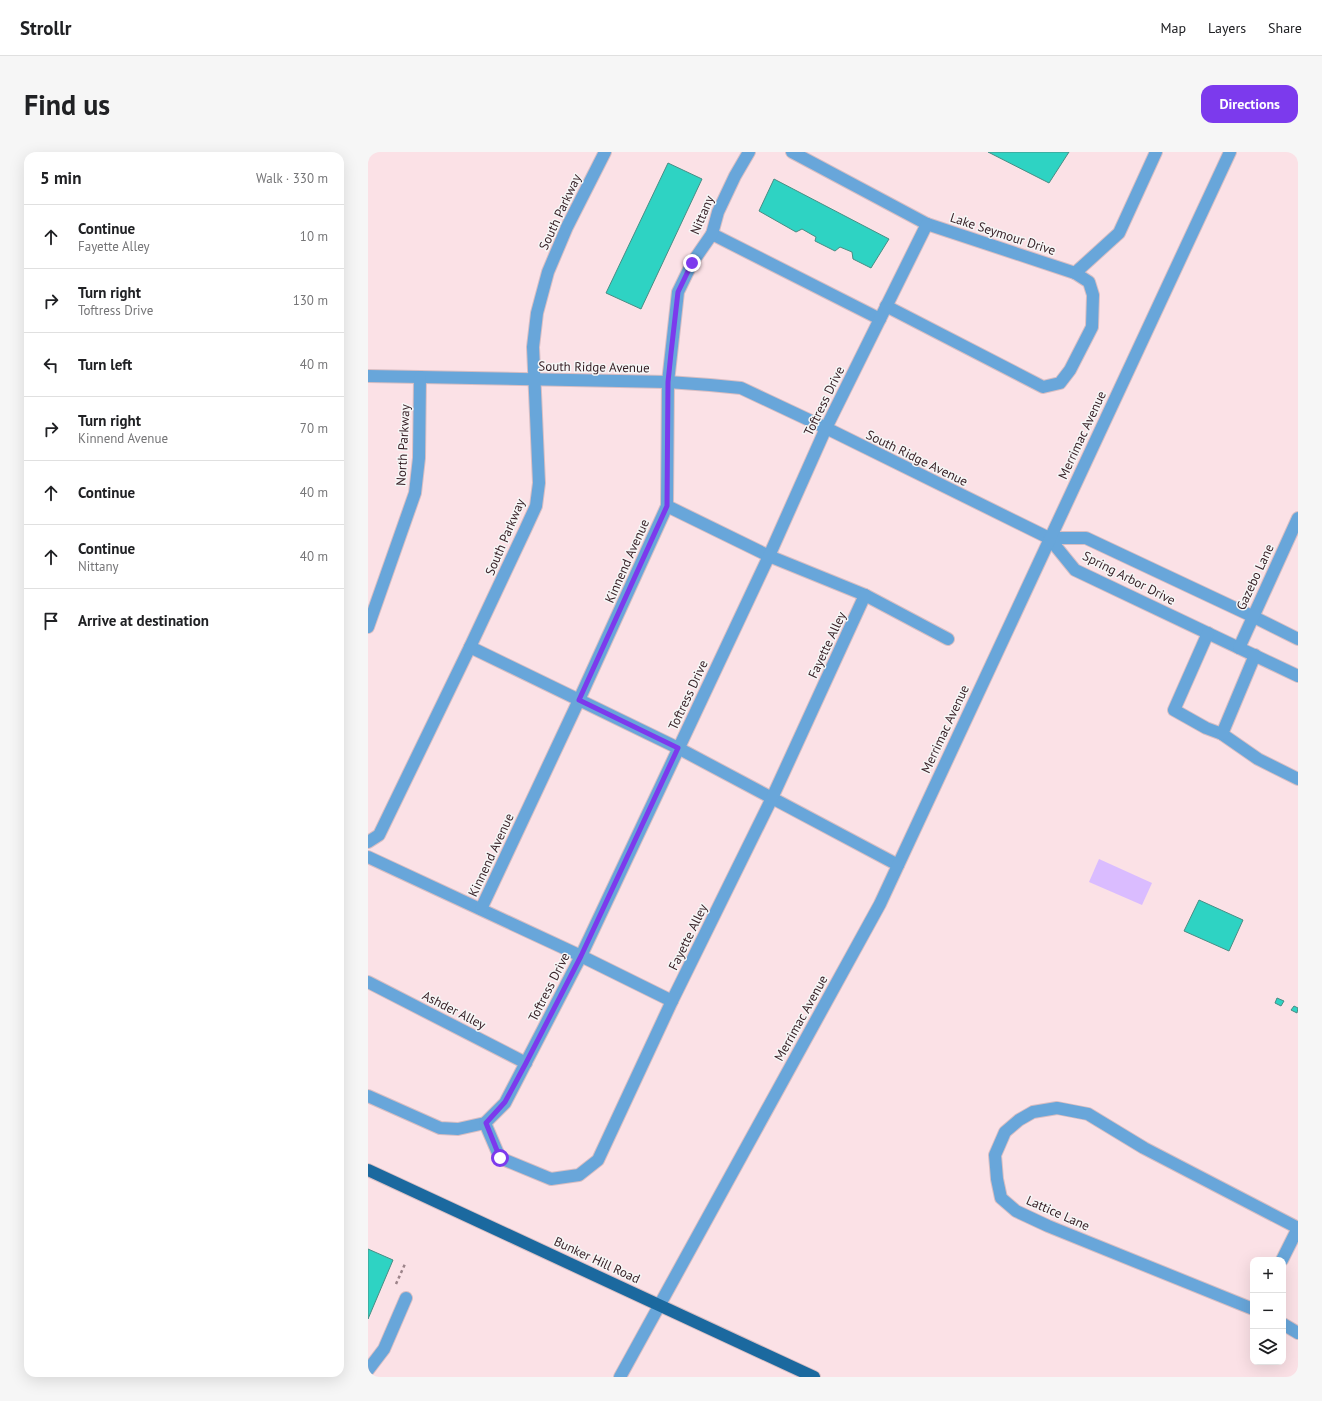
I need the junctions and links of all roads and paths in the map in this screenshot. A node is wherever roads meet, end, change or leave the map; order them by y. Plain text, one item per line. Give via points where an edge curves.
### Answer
1 (604, 152) edge
2 (749, 152) edge
3 (792, 152) edge
4 (1156, 152) edge
5 (1230, 152) edge
6 (927, 224) junction
7 (712, 234) junction
8 (1075, 273) junction
9 (886, 306) junction
10 (880, 318) junction
11 (368, 376) edge
12 (420, 377) junction
13 (534, 380) junction
14 (668, 382) junction
15 (826, 428) junction
16 (667, 506) junction
17 (1298, 518) edge
18 (1049, 538) junction
19 (769, 556) junction
20 (865, 595) junction
21 (1252, 616) junction
22 (368, 627) edge
23 (1208, 633) junction
24 (948, 639) dead end
25 (1298, 639) edge
26 (470, 647) junction
27 (1239, 648) junction
28 (1255, 655) junction
29 (1298, 676) edge
30 (579, 700) junction
31 (1222, 734) junction
32 (678, 748) junction
33 (1298, 780) edge
34 (772, 798) junction
35 (368, 842) edge
36 (368, 857) edge
37 (898, 864) junction
38 (481, 909) junction
39 (581, 956) junction
40 (368, 982) edge
41 (672, 1001) junction
42 (526, 1063) junction
43 (368, 1096) edge
44 (486, 1123) junction
45 (368, 1170) edge
46 (1298, 1228) edge
47 (1284, 1257) edge
48 (406, 1298) dead end
49 (660, 1305) junction
50 (1250, 1308) edge
51 (1286, 1326) edge
52 (1298, 1332) edge
53 (368, 1370) edge
54 (620, 1377) edge
55 (814, 1377) edge

1 - 13 street, South Parkway via 548,272 537,313 533,347
2 - 7 street, Nittany via 718,212
3 - 6 street, Lake Seymour Drive
4 - 8 street via 1119,232
5 - 18 street, Merrimac Avenue
6 - 8 street, Lake Seymour Drive
6 - 9 street, Toftress Drive
7 - 10 street
7 - 14 street, Nittany via 692,263 678,292
8 - 9 street via 1089,282 1093,295 1092,327 1070,370 1060,383 1043,387
9 - 10 street, Toftress Drive
10 - 15 street, Toftress Drive
11 - 12 street, South Ridge Avenue
12 - 13 street, South Ridge Avenue
12 - 22 street, North Parkway via 419,458 415,493
13 - 14 street, South Ridge Avenue
13 - 26 street, South Parkway via 539,483 536,506
14 - 15 street, South Ridge Avenue via 740,388
14 - 16 street, Nittany
15 - 18 street, South Ridge Avenue
15 - 19 street, Toftress Drive
16 - 19 street
16 - 30 street, Kinnend Avenue
17 - 21 street, Gazebo Lane
18 - 21 street, Spring Arbor Drive via 1086,538
18 - 23 street, Spring Arbor Drive via 1076,570
18 - 37 street, Merrimac Avenue
19 - 20 street
19 - 32 street, Toftress Drive
20 - 24 street
20 - 34 street, Fayette Alley
21 - 25 street, Spring Arbor Drive
21 - 27 street, Gazebo Lane
23 - 27 street, Spring Arbor Drive
23 - 31 street via 1174,710
26 - 30 street
26 - 35 street, South Parkway via 379,835
27 - 28 street, Spring Arbor Drive
28 - 29 street, Spring Arbor Drive
28 - 31 street
30 - 32 street
30 - 38 street, Kinnend Avenue
31 - 33 street
32 - 34 street
32 - 39 street, Toftress Drive
34 - 37 street
34 - 41 street, Fayette Alley
36 - 38 street
37 - 49 street, Merrimac Avenue via 880,904
38 - 39 street
39 - 41 street
39 - 42 street, Toftress Drive
40 - 42 street, Ashder Alley
41 - 44 street, Fayette Alley via 598,1160 579,1175 551,1179 500,1158
42 - 44 street, Toftress Drive via 505,1102
43 - 44 street via 440,1128 458,1129
45 - 49 main road, Bunker Hill Road
46 - 47 street
46 - 50 street, Lattice Lane via 1144,1148 1088,1114 1057,1108 1033,1112 1018,1120 1005,1132 995,1155 997,1179 1001,1198 1016,1211
48 - 53 street via 384,1349
49 - 54 street, Merrimac Avenue
49 - 55 main road, Bunker Hill Road
51 - 52 street

